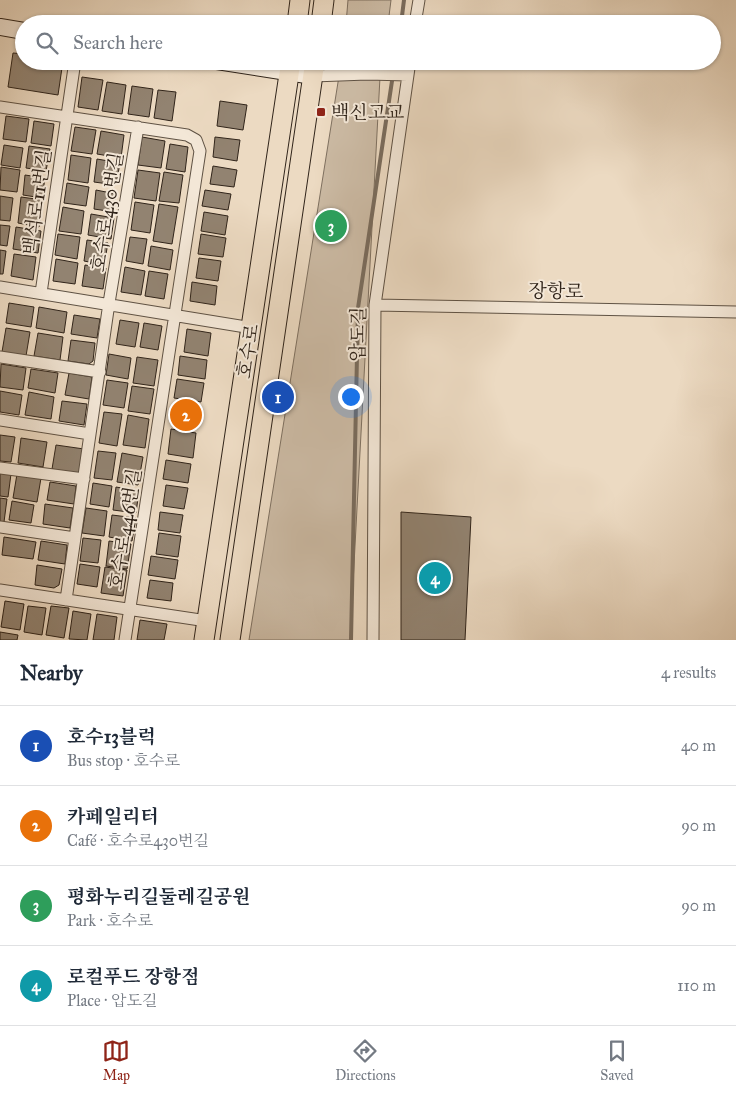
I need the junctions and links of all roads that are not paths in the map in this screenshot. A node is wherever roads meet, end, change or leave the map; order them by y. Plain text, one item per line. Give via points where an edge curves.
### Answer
1 (300, 0) edge
2 (324, 0) edge
3 (419, 0) edge
4 (298, 15) edge
5 (322, 15) edge
6 (416, 15) edge
7 (0, 27) edge
8 (15, 29) edge
9 (74, 70) edge
10 (290, 70) edge
11 (314, 70) edge
12 (327, 70) edge
13 (406, 70) edge
14 (404, 76) junction
15 (0, 107) edge
16 (67, 116) junction
17 (138, 127) junction
18 (0, 287) edge
19 (41, 293) junction
20 (110, 303) junction
21 (375, 304) junction
22 (736, 312) edge
23 (175, 315) junction
24 (252, 328) junction
25 (0, 356) edge
26 (100, 372) junction
27 (0, 420) edge
28 (90, 434) junction
29 (0, 468) edge
30 (84, 479) junction
31 (0, 527) edge
32 (75, 538) junction
33 (0, 590) edge
34 (66, 600) junction
35 (130, 610) junction
36 (207, 620) junction
37 (125, 640) edge
38 (204, 640) edge
39 (230, 640) edge
40 (373, 640) edge

1 - 4 main road
2 - 5 main road
3 - 6 street
7 - 8 main road
9 - 16 street, 백석로11번길
10 - 24 main road, 호수로
11 - 39 main road, 호수로
12 - 14 street
13 - 14 street, 압도길
14 - 21 street, 압도길
15 - 16 street
16 - 17 street
16 - 19 street, 백석로11번길
17 - 20 street, 호수로430번길
17 - 23 street via 187,135 196,140 200,151
18 - 19 street
19 - 20 street
20 - 23 street
20 - 26 street, 호수로430번길
21 - 22 street, 장항로
21 - 40 street, 압도길
23 - 24 street
23 - 35 street, 호수로446번길
24 - 36 main road, 호수로
25 - 26 street
26 - 28 street, 호수로430번길
27 - 28 street
28 - 30 street
29 - 30 street
30 - 32 street
31 - 32 street
32 - 34 street
33 - 34 street, 호수로446번길
34 - 35 street, 호수로446번길
35 - 36 street, 호수로446번길
35 - 37 street, 호수로446번길
36 - 38 main road, 호수로

